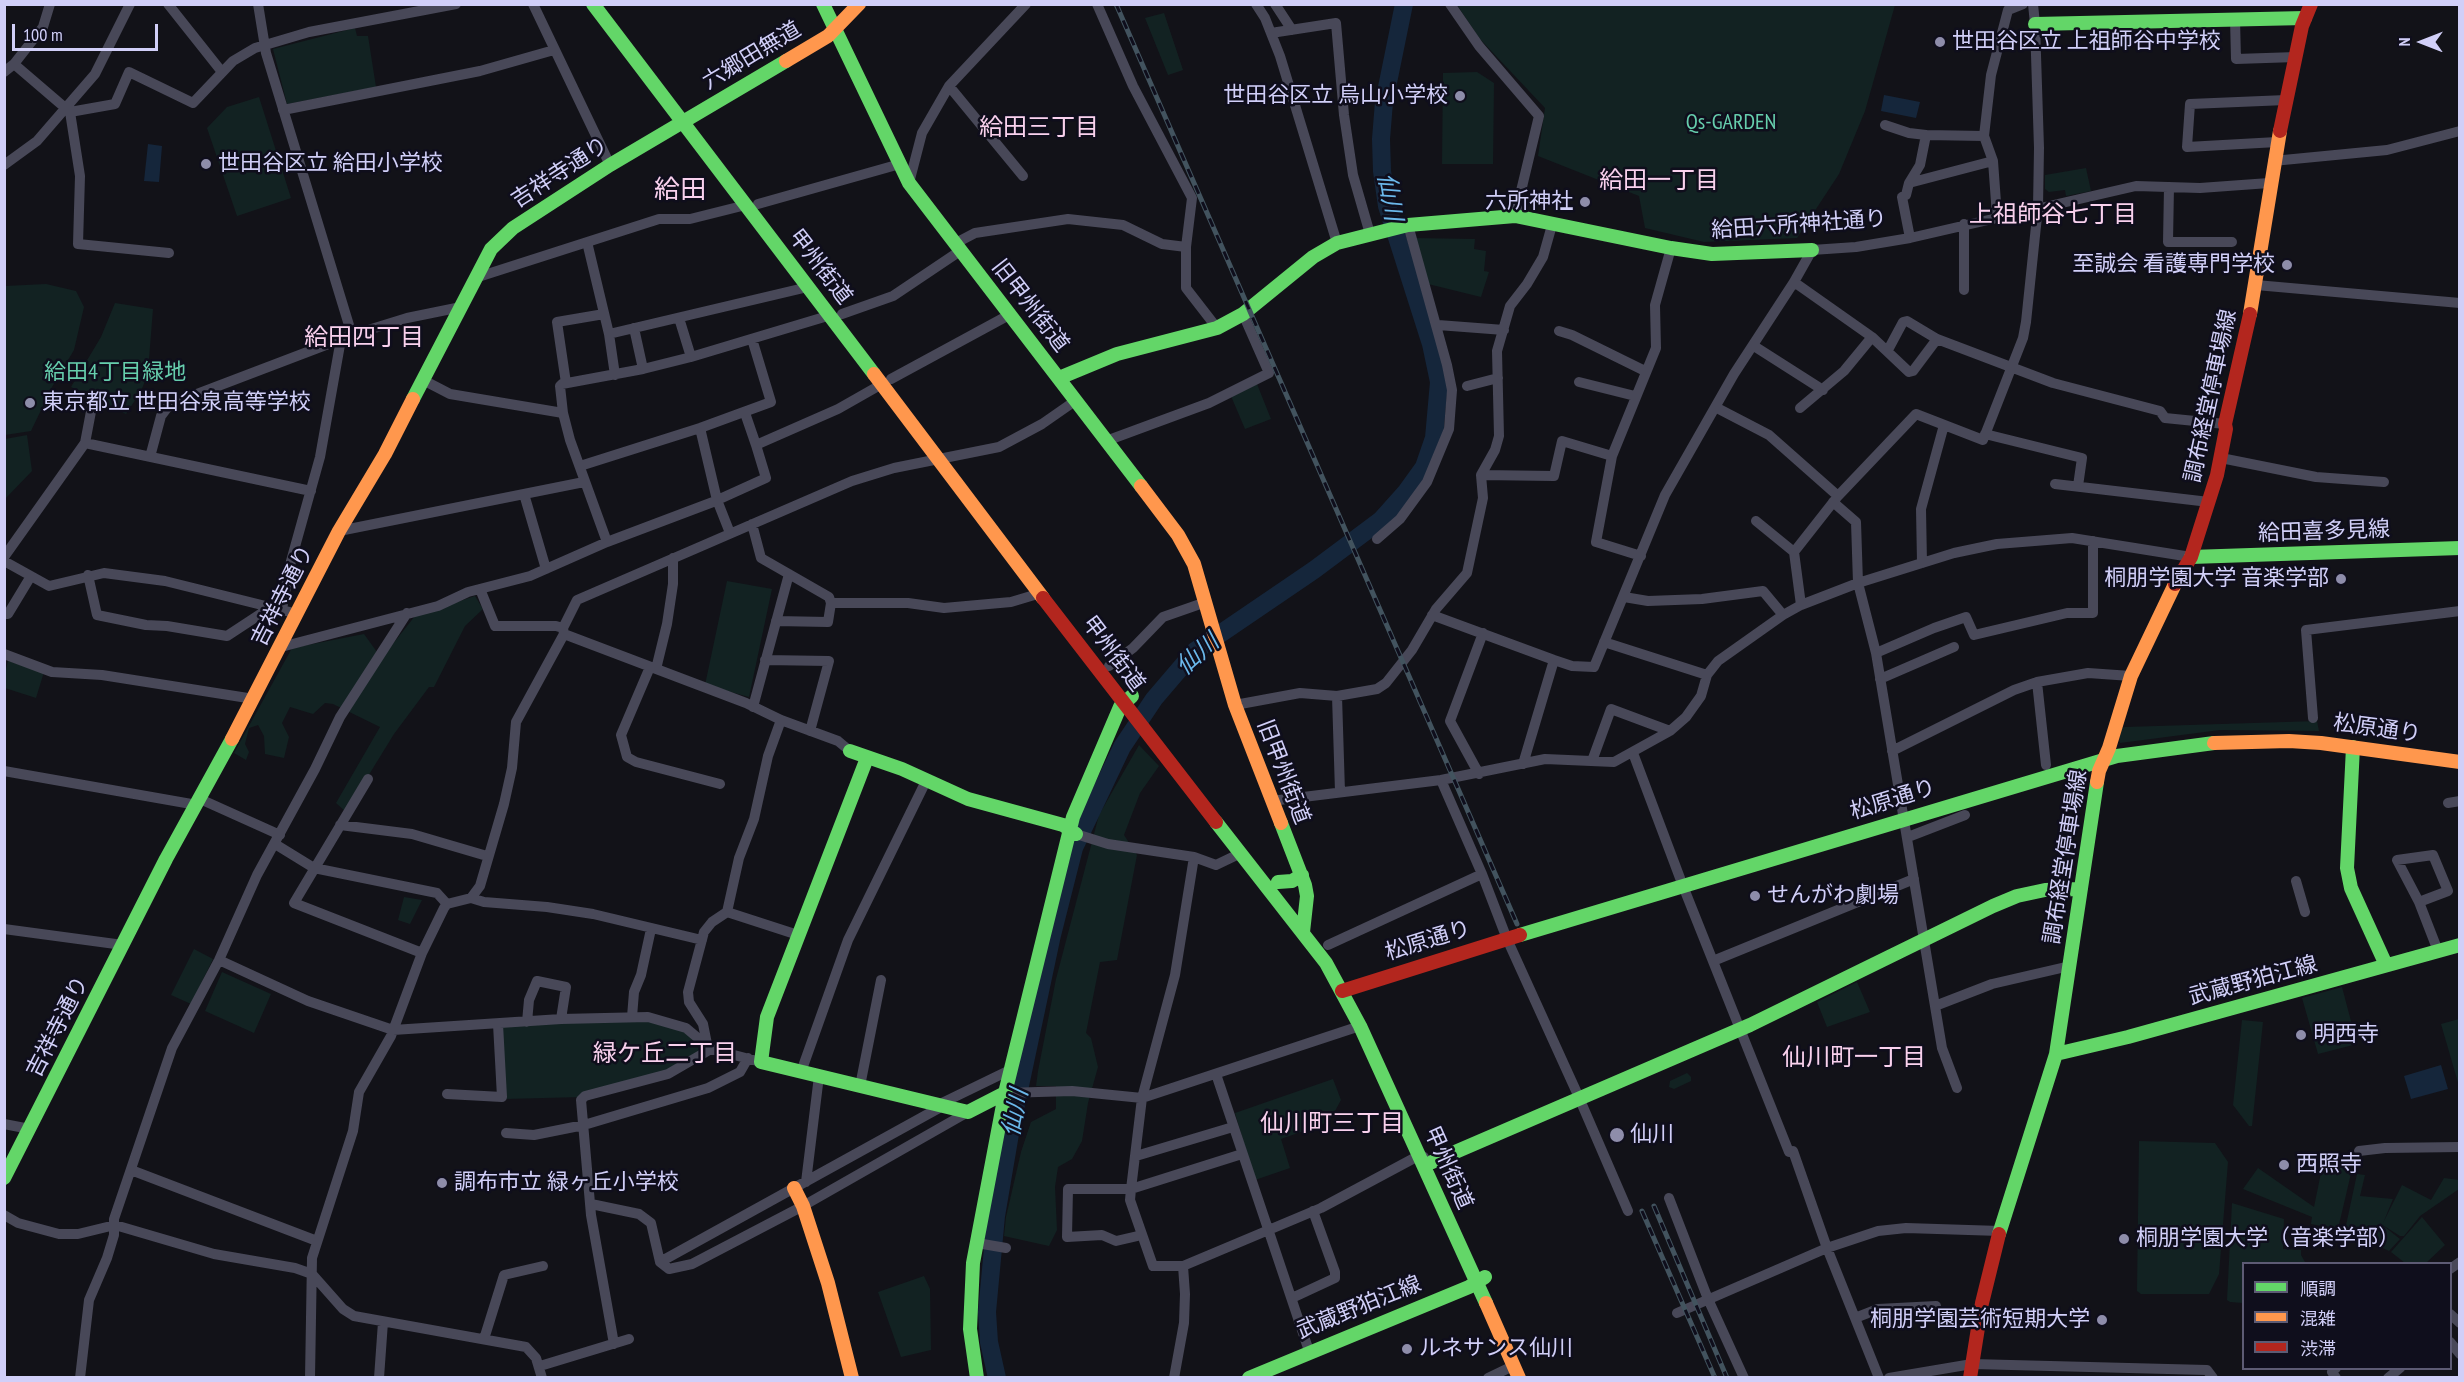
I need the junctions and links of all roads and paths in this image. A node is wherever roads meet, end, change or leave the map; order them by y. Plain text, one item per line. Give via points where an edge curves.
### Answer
1 (50, 4) edge
2 (130, 4) edge
3 (168, 4) edge
4 (258, 4) edge
5 (456, 4) edge
6 (533, 4) edge
7 (593, 4) edge
8 (606, 4) edge
9 (823, 4) edge
10 (859, 4) edge
11 (1026, 4) edge
12 (1097, 4) edge
13 (1256, 4) edge
14 (1275, 4) edge
15 (1450, 4) edge
16 (2023, 4) edge
17 (2032, 4) edge
18 (2311, 4) edge
19 (2305, 18) junction
20 (2235, 19) junction
21 (2035, 24) junction
22 (835, 28) junction
23 (1292, 30) junction
24 (1271, 33) junction
25 (265, 45) junction
26 (554, 50) junction
27 (2296, 57) junction
28 (14, 64) junction
29 (4, 72) edge
30 (222, 72) junction
31 (949, 86) junction
32 (2286, 100) junction
33 (69, 110) junction
34 (283, 110) junction
35 (686, 119) junction
36 (1885, 125) dead end
37 (2460, 131) edge
38 (1926, 135) junction
39 (1984, 136) junction
40 (2277, 141) junction
41 (1993, 161) junction
42 (2273, 161) junction
43 (900, 164) junction
44 (4, 165) edge
45 (610, 165) junction
46 (1023, 177) dead end
47 (909, 183) junction
48 (1909, 183) junction
49 (2269, 183) junction
50 (2169, 187) junction
51 (752, 205) junction
52 (2038, 207) junction
53 (1515, 216) junction
54 (1997, 216) junction
55 (1964, 224) junction
56 (1552, 225) junction
57 (1405, 226) junction
58 (1370, 234) junction
59 (1911, 238) junction
60 (587, 242) junction
61 (2232, 242) dead end
62 (1337, 243) junction
63 (1186, 247) junction
64 (957, 248) junction
65 (1671, 248) junction
66 (1812, 250) junction
67 (169, 253) dead end
68 (475, 278) junction
69 (1794, 282) junction
70 (2256, 285) junction
71 (808, 287) junction
72 (1964, 290) dead end
73 (2460, 303) edge
74 (461, 306) junction
75 (604, 314) junction
76 (836, 314) junction
77 (1243, 314) junction
78 (1009, 315) junction
79 (679, 318) junction
80 (1438, 325) junction
81 (634, 328) junction
82 (1217, 328) junction
83 (1504, 330) junction
84 (1559, 331) dead end
85 (609, 334) junction
86 (352, 335) junction
87 (1872, 337) junction
88 (341, 339) junction
89 (752, 339) junction
90 (1937, 339) junction
91 (1754, 346) junction
92 (1888, 350) junction
93 (691, 357) junction
94 (643, 369) junction
95 (2010, 369) junction
96 (1645, 370) junction
97 (615, 375) junction
98 (1059, 378) junction
99 (1498, 378) junction
100 (423, 380) junction
101 (887, 381) junction
102 (1579, 382) dead end
103 (566, 383) junction
104 (1467, 386) dead end
105 (1823, 390) junction
106 (1635, 396) junction
107 (93, 401) dead end
108 (1075, 401) junction
109 (1717, 408) junction
110 (1800, 408) dead end
111 (745, 412) junction
112 (563, 413) junction
113 (2225, 424) junction
114 (1944, 425) junction
115 (700, 428) junction
116 (1985, 434) junction
117 (1106, 441) junction
118 (85, 443) junction
119 (756, 445) junction
120 (1612, 456) junction
121 (150, 457) junction
122 (945, 457) junction
123 (2221, 458) junction
124 (580, 466) junction
125 (1481, 475) junction
126 (584, 482) junction
127 (2384, 482) dead end
128 (2055, 484) dead end
129 (2078, 486) junction
130 (311, 491) junction
131 (524, 494) junction
132 (717, 500) junction
133 (1836, 500) junction
134 (2209, 502) junction
135 (1756, 521) dead end
136 (752, 524) junction
137 (339, 531) junction
138 (730, 533) junction
139 (1377, 539) dead end
140 (2093, 541) junction
141 (607, 542) junction
142 (2460, 548) edge
143 (1794, 552) junction
144 (1641, 556) junction
145 (2190, 557) junction
146 (673, 558) junction
147 (4, 559) edge
148 (1922, 563) junction
149 (546, 568) junction
150 (789, 574) junction
151 (88, 575) junction
152 (31, 576) junction
153 (1858, 583) junction
154 (480, 590) junction
155 (1041, 593) junction
156 (1624, 597) junction
157 (1206, 602) junction
158 (831, 603) junction
159 (1801, 605) junction
160 (265, 606) junction
161 (282, 609) junction
162 (2460, 611) edge
163 (4, 614) edge
164 (298, 614) junction
165 (406, 614) junction
166 (1432, 615) junction
167 (1784, 615) junction
168 (776, 621) junction
169 (564, 631) junction
170 (1483, 633) junction
171 (1604, 642) junction
172 (281, 647) junction
173 (1954, 647) dead end
174 (1876, 653) junction
175 (4, 654) edge
176 (765, 660) junction
177 (1554, 660) junction
178 (1109, 666) junction
179 (653, 668) junction
180 (1707, 675) junction
181 (2131, 676) junction
182 (1880, 679) junction
183 (2037, 682) junction
184 (1337, 696) junction
185 (254, 699) junction
186 (1130, 702) junction
187 (1235, 705) junction
188 (753, 706) junction
189 (2313, 718) dead end
190 (781, 720) junction
191 (1147, 725) junction
192 (810, 731) junction
193 (1670, 731) junction
194 (2353, 747) junction
195 (850, 751) joint
196 (1892, 751) junction
197 (1633, 753) junction
198 (867, 758) junction
199 (1592, 761) junction
200 (2103, 761) junction
201 (2460, 762) edge
202 (1523, 765) junction
203 (2046, 765) dead end
204 (4, 771) edge
205 (1475, 774) junction
206 (368, 779) dead end
207 (1445, 779) junction
208 (926, 781) junction
209 (720, 784) dead end
210 (1340, 792) junction
211 (1271, 801) junction
212 (2460, 801) edge
213 (198, 802) junction
214 (2448, 803) dead end
215 (1965, 815) dead end
216 (1904, 818) junction
217 (340, 825) junction
218 (1073, 831) junction
219 (1908, 837) junction
220 (277, 839) junction
221 (1241, 853) junction
222 (487, 856) junction
223 (1194, 857) junction
224 (314, 868) junction
225 (1482, 874) junction
226 (1302, 875) junction
227 (1914, 879) junction
228 (2296, 881) dead end
229 (1278, 882) junction
230 (1683, 886) junction
231 (2081, 889) junction
232 (471, 898) junction
233 (2419, 902) junction
234 (447, 904) junction
235 (727, 912) junction
236 (2305, 912) dead end
237 (1305, 915) junction
238 (651, 929) junction
239 (4, 930) edge
240 (1303, 932) junction
241 (798, 935) junction
242 (1509, 939) junction
243 (702, 940) junction
244 (1924, 941) junction
245 (123, 945) junction
246 (1328, 945) junction
247 (2460, 945) edge
248 (2438, 951) junction
249 (422, 953) junction
250 (219, 960) junction
251 (1713, 961) junction
252 (2386, 965) junction
253 (2070, 966) junction
254 (881, 980) dead end
255 (1347, 989) junction
256 (1935, 1006) junction
257 (632, 1017) junction
258 (561, 1019) junction
259 (527, 1022) junction
260 (498, 1024) junction
261 (1360, 1026) junction
262 (1740, 1029) junction
263 (393, 1030) junction
264 (709, 1047) junction
265 (2056, 1054) junction
266 (754, 1060) junction
267 (1010, 1070) junction
268 (801, 1072) junction
269 (1216, 1074) junction
270 (819, 1076) junction
271 (860, 1086) junction
272 (1957, 1088) dead end
273 (1009, 1093) junction
274 (447, 1094) dead end
275 (1142, 1098) junction
276 (1580, 1100) junction
277 (940, 1104) junction
278 (968, 1112) junction
279 (4, 1124) edge
280 (584, 1125) junction
281 (1233, 1127) junction
282 (30, 1129) junction
283 (506, 1133) dead end
284 (2460, 1147) edge
285 (2359, 1151) dead end
286 (1242, 1154) junction
287 (1419, 1155) junction
288 (1136, 1156) junction
289 (841, 1162) junction
290 (1432, 1162) junction
291 (131, 1170) junction
292 (4, 1178) edge
293 (850, 1178) junction
294 (800, 1185) junction
295 (1131, 1188) junction
296 (1669, 1198) dead end
297 (591, 1204) junction
298 (803, 1206) junction
299 (1313, 1211) junction
300 (1628, 1211) dead end
301 (4, 1215) edge
302 (115, 1225) junction
303 (1268, 1230) junction
304 (2000, 1231) junction
305 (1142, 1235) junction
306 (316, 1241) junction
307 (981, 1243) junction
308 (1006, 1248) dead end
309 (1827, 1248) junction
310 (660, 1262) junction
311 (543, 1266) dead end
312 (1183, 1266) junction
313 (312, 1274) junction
314 (1480, 1280) junction
315 (1292, 1298) junction
316 (1708, 1299) junction
317 (1936, 1306) dead end
318 (1677, 1313) dead end
319 (1856, 1318) junction
320 (383, 1322) junction
321 (484, 1339) junction
322 (629, 1339) dead end
323 (614, 1344) junction
324 (1309, 1351) junction
325 (540, 1366) junction
326 (1971, 1370) edge
327 (1516, 1372) edge
328 (80, 1377) edge
329 (310, 1377) edge
330 (379, 1377) edge
331 (542, 1377) edge
332 (852, 1377) edge
333 (977, 1377) edge
334 (1174, 1377) edge
335 (1249, 1377) edge
336 (1488, 1377) edge
337 (1530, 1377) edge
338 (1744, 1377) edge
339 (1879, 1377) edge
340 (1888, 1377) edge
341 (2213, 1377) edge

1 - 28 street via 44,27
2 - 33 street via 95,74
3 - 30 street
4 - 25 street
5 - 25 street via 309,32
6 - 26 street
7 - 35 main road, 甲州街道
8 - 35 main road, 甲州街道
9 - 22 main road, 旧甲州街道
10 - 22 main road, 六郷田無道
11 - 31 street
12 - 63 street via 1133,86 1192,198
13 - 24 street
14 - 23 street
15 - 53 street via 1479,46 1539,116
16 - 39 street via 2008,10 1991,75
17 - 21 street
18 - 19 main road, 調布経堂停車場線
19 - 20 main road
19 - 27 main road, 調布経堂停車場線
20 - 21 main road
20 - 27 street via 2236,59
21 - 52 street
22 - 35 main road, 六郷田無道 via 828,36
22 - 43 main road, 旧甲州街道
23 - 24 street
23 - 58 street via 1336,23 1353,175
24 - 62 street
25 - 30 street via 238,58
25 - 34 street
26 - 34 street via 480,71
26 - 45 street
27 - 32 main road, 調布経堂停車場線
28 - 29 street
28 - 33 street
30 - 33 street via 191,104 129,72 115,104
31 - 46 street
31 - 47 street via 922,133
32 - 40 main road, 調布経堂停車場線
32 - 40 street via 2190,104 2187,147
33 - 44 street
33 - 67 street via 80,176 78,244
34 - 86 street
35 - 45 main road, 吉祥寺通り
35 - 51 main road, 甲州街道
36 - 38 street
37 - 42 street via 2386,150
38 - 39 street
38 - 48 street via 1920,165
39 - 41 street
40 - 42 main road, 調布経堂停車場線
41 - 48 street
41 - 54 street
42 - 49 main road, 調布経堂停車場線
43 - 47 main road, 旧甲州街道
43 - 51 street
45 - 68 main road, 吉祥寺通り via 505,234 486,256
47 - 64 main road, 旧甲州街道
48 - 59 street via 1902,202
49 - 50 street, 給田六所神社通り
49 - 70 main road, 調布経堂停車場線
50 - 52 street, 給田六所神社通り via 2136,186
50 - 61 street via 2168,242
51 - 60 street via 690,219 659,219
51 - 71 main road, 甲州街道
51 - 76 main road, 甲州街道
52 - 54 street, 給田六所神社通り
52 - 95 street via 2026,322
53 - 56 main road, 給田六所神社通り
53 - 57 main road, 給田六所神社通り
54 - 55 street, 給田六所神社通り
55 - 59 street, 給田六所神社通り
55 - 72 street
56 - 65 main road, 給田六所神社通り
56 - 83 street via 1544,257 1510,306
57 - 58 main road, 給田六所神社通り
57 - 80 street
58 - 62 main road
59 - 66 street, 給田六所神社通り
60 - 68 street
60 - 75 street
62 - 77 main road via 1313,257
63 - 64 street via 1162,244 1122,225 1068,219 975,233
63 - 82 street via 1186,288
64 - 76 street via 893,296
64 - 78 main road, 旧甲州街道
65 - 66 main road, 給田六所神社通り via 1712,254
65 - 96 street via 1654,305 1656,348
66 - 69 street
68 - 74 main road, 吉祥寺通り
69 - 87 street
69 - 91 street
70 - 73 street
70 - 113 main road, 調布経堂停車場線
71 - 76 main road, 甲州街道
71 - 79 street
74 - 86 street
74 - 100 main road, 吉祥寺通り
75 - 85 street
75 - 103 street via 557,322
76 - 89 street
76 - 101 main road, 甲州街道
77 - 82 main road
77 - 117 street via 1269,373 1209,403
78 - 98 main road, 旧甲州街道
78 - 101 street
79 - 81 street
79 - 93 street
80 - 83 street
80 - 139 street via 1452,390 1449,429 1427,482 1400,519
81 - 85 street
81 - 94 street
82 - 98 main road via 1117,354
83 - 99 street via 1497,351
84 - 96 street
85 - 97 street
86 - 88 street
87 - 92 street
87 - 105 street
88 - 121 street via 170,405 161,416
88 - 130 street
89 - 93 street
89 - 111 street via 771,402
90 - 92 street via 1907,321
90 - 92 street via 1909,372
90 - 95 street
91 - 105 street
91 - 109 street
93 - 94 street
94 - 97 street
95 - 113 street via 2160,411 2165,418
95 - 116 street
96 - 106 street
97 - 103 street
98 - 108 main road, 旧甲州街道
99 - 104 street
99 - 125 street via 1499,436
100 - 112 street via 450,394
100 - 137 main road, 吉祥寺通り
101 - 119 street via 838,409
101 - 122 main road, 甲州街道
102 - 106 street
103 - 112 street via 560,386
105 - 110 street
106 - 120 street
107 - 118 street
108 - 117 main road, 旧甲州街道
108 - 122 street via 999,447
109 - 133 street via 1769,435
109 - 144 street via 1665,495
111 - 115 street
111 - 119 street
112 - 124 street
113 - 123 main road, 調布経堂停車場線
114 - 116 street via 1983,440
114 - 133 street via 1916,414
114 - 148 street via 1922,509
115 - 124 street
115 - 132 street
116 - 129 street via 2082,458
117 - 157 main road, 旧甲州街道 via 1178,535 1194,564
118 - 121 street
118 - 147 street
119 - 132 street via 766,478
120 - 125 street via 1562,441 1554,476
120 - 144 street via 1596,542
121 - 130 street
122 - 136 street via 852,481
122 - 155 main road, 甲州街道
122 - 178 main road, 甲州街道
123 - 127 street via 2316,477
123 - 134 main road, 調布経堂停車場線
124 - 126 street
125 - 166 street via 1483,498 1467,573
126 - 131 street
126 - 141 street
128 - 129 street
129 - 134 street
130 - 161 street
131 - 137 street
131 - 149 street
132 - 138 street
132 - 141 street
133 - 143 street
133 - 153 street via 1856,522
134 - 145 main road, 調布経堂停車場線
135 - 143 street
136 - 138 street
136 - 150 street via 761,558
137 - 164 main road, 吉祥寺通り
138 - 146 street
140 - 145 street
140 - 148 street via 2055,538 1996,544
140 - 174 street via 2093,613 2067,613 1974,635 1966,617
141 - 149 street
142 - 145 main road, 給田喜多見線
143 - 159 street
144 - 156 street
145 - 181 main road, 調布経堂停車場線
146 - 169 street via 577,600
146 - 179 street via 668,624
147 - 152 street
148 - 153 street
149 - 154 street
150 - 158 street via 829,597
150 - 168 street
151 - 152 street via 49,586
151 - 160 street via 104,573 165,581
151 - 160 street via 97,615 146,625 227,636 262,613
152 - 163 street via 8,614
153 - 159 street
153 - 174 street
154 - 165 street
154 - 169 street via 495,626 556,626
155 - 158 street via 1011,602 944,608 908,603
155 - 186 main road, 甲州街道
156 - 167 street via 1648,601 1763,591
156 - 171 street
157 - 178 street via 1163,617
157 - 187 main road, 旧甲州街道
158 - 168 street via 828,621
159 - 167 street
160 - 161 street
161 - 164 street
162 - 189 street via 2306,630
164 - 172 main road, 吉祥寺通り
165 - 172 street
165 - 220 street via 340,717
166 - 170 street
166 - 184 street via 1412,650 1386,683 1377,689
167 - 180 street via 1729,651
168 - 176 street
169 - 179 street
169 - 222 street via 516,722 510,779
170 - 177 street
170 - 205 street via 1450,721
171 - 177 street via 1594,667
171 - 180 street
172 - 185 main road, 吉祥寺通り
173 - 182 street
174 - 182 street
175 - 185 street via 52,672 102,675
176 - 188 street
176 - 192 street via 829,661
177 - 202 street
178 - 186 main road, 甲州街道
179 - 188 street
179 - 209 street via 621,735 627,757
180 - 193 street via 1701,696
181 - 183 street via 2088,673
181 - 200 main road, 調布経堂停車場線
182 - 196 street
183 - 196 street
183 - 203 street
184 - 187 street via 1300,693
184 - 210 street
185 - 213 main road, 吉祥寺通り
186 - 191 main road, 甲州街道
186 - 218 main road
187 - 211 main road, 旧甲州街道
188 - 190 street
190 - 192 street
190 - 235 street via 739,858
191 - 221 main road, 甲州街道
191 - 229 main road, 甲州街道
192 - 195 street via 838,741
193 - 197 street
193 - 199 street via 1611,709
194 - 200 main road, 松原通り via 2234,741 2138,752
194 - 201 main road, 松原通り
194 - 252 main road via 2347,868 2351,888
195 - 198 main road
196 - 216 street
197 - 199 street via 1614,762
197 - 230 street
198 - 208 main road
198 - 241 main road
199 - 202 street via 1545,759
200 - 216 main road, 松原通り
200 - 231 main road, 調布経堂停車場線
202 - 205 street
204 - 213 street
205 - 207 street
206 - 217 street
207 - 210 street
207 - 225 street
208 - 218 main road via 968,799
208 - 268 street via 848,940
210 - 211 street
211 - 226 main road, 旧甲州街道
212 - 214 street
213 - 220 street
213 - 245 main road, 吉祥寺通り
215 - 219 street
216 - 219 street
216 - 230 main road, 松原通り
217 - 222 street via 412,834
217 - 224 street
218 - 223 street via 1094,840
218 - 267 main road
219 - 227 street
220 - 224 street
220 - 250 street
221 - 223 street via 1216,865
221 - 240 main road, 甲州街道
222 - 232 street via 480,886
223 - 275 street via 1175,975
224 - 234 street via 437,893
224 - 249 street via 294,903
225 - 242 street
225 - 246 street
226 - 229 main road
226 - 237 main road, 旧甲州街道 via 1307,896
227 - 244 street
227 - 251 street
228 - 236 street
229 - 237 main road, 甲州街道
230 - 242 main road, 松原通り
230 - 251 street
231 - 244 main road via 2045,890 2017,897
231 - 253 main road, 調布経堂停車場線
232 - 234 street
232 - 238 street via 592,914
233 - 233 street via 2397,860 2433,855 2448,891
233 - 248 street
234 - 249 street
235 - 241 street
235 - 243 street via 712,922
237 - 240 main road, 旧甲州街道
237 - 246 main road, 甲州街道
238 - 243 street
238 - 257 street via 634,992
239 - 245 street
240 - 255 main road, 甲州街道
241 - 266 main road
242 - 255 main road, 松原通り
242 - 276 street
243 - 264 street via 688,997 703,1024
244 - 256 street
244 - 262 main road
245 - 282 main road, 吉祥寺通り
246 - 255 main road, 甲州街道
247 - 248 main road, 武蔵野狛江線
248 - 252 main road, 武蔵野狛江線
249 - 263 street
250 - 263 street via 308,1001
250 - 291 street via 172,1047
251 - 262 street
252 - 265 main road, 武蔵野狛江線
253 - 256 street via 1992,984
253 - 265 main road, 調布経堂停車場線
254 - 271 street
255 - 261 main road, 甲州街道
255 - 290 main road, 甲州街道
256 - 272 street via 1942,1048
257 - 258 street
257 - 264 street via 657,1018 678,1025
258 - 259 street
258 - 259 street via 566,987 537,981
259 - 260 street
260 - 263 street
260 - 274 street via 502,1097
261 - 269 street
261 - 287 main road, 甲州街道
262 - 276 main road
262 - 309 street
263 - 306 street via 359,1092 353,1131
264 - 266 street
264 - 280 street via 677,1070 658,1078 583,1097
265 - 304 main road, 調布経堂停車場線
266 - 268 main road
266 - 280 street via 708,1088
267 - 273 main road
267 - 277 street
268 - 270 main road
269 - 275 street
269 - 281 street
270 - 271 main road
270 - 294 street
271 - 277 main road
273 - 275 street via 1072,1091
273 - 278 main road
273 - 307 main road
275 - 288 street
276 - 290 main road
276 - 300 street
277 - 278 main road
277 - 289 street
278 - 293 street
279 - 282 street
280 - 283 street via 534,1135
280 - 297 street
281 - 286 street
281 - 288 street
282 - 292 main road, 吉祥寺通り
284 - 285 street
286 - 295 street
286 - 303 street
287 - 290 street
287 - 299 street
287 - 314 main road, 甲州街道
288 - 295 street
289 - 293 street
289 - 294 street
290 - 314 main road, 甲州街道
291 - 302 street
291 - 306 street
293 - 298 street
294 - 298 main road
294 - 310 street
295 - 305 street via 1130,1200
295 - 305 street via 1068,1189 1066,1237 1102,1235 1116,1241
296 - 316 street
297 - 310 street via 639,1214 651,1224
297 - 323 street
298 - 310 street via 692,1264 669,1269
298 - 332 main road
299 - 303 street
299 - 315 street via 1335,1278
301 - 302 street via 58,1234 78,1234
302 - 313 street via 214,1254
302 - 328 street via 107,1258 89,1300
303 - 312 street
303 - 315 street
304 - 309 street via 1906,1228 1878,1231
304 - 326 main road, 調布経堂停車場線
305 - 312 street via 1153,1266
306 - 313 street
307 - 308 street
307 - 333 main road via 970,1296
309 - 316 street
309 - 319 street
311 - 321 street via 504,1275
312 - 334 street via 1184,1323
313 - 320 street via 343,1309 354,1316
313 - 329 street
314 - 324 main road, 武蔵野狛江線
314 - 327 main road, 甲州街道
314 - 337 main road, 甲州街道
315 - 324 street
316 - 318 street
316 - 338 street
317 - 319 street via 1878,1309
319 - 339 street
320 - 321 street
320 - 330 street
321 - 325 street via 526,1347
322 - 323 street
323 - 325 street
324 - 335 main road, 武蔵野狛江線
325 - 331 street
326 - 340 street
326 - 341 street via 2207,1370
327 - 336 street

